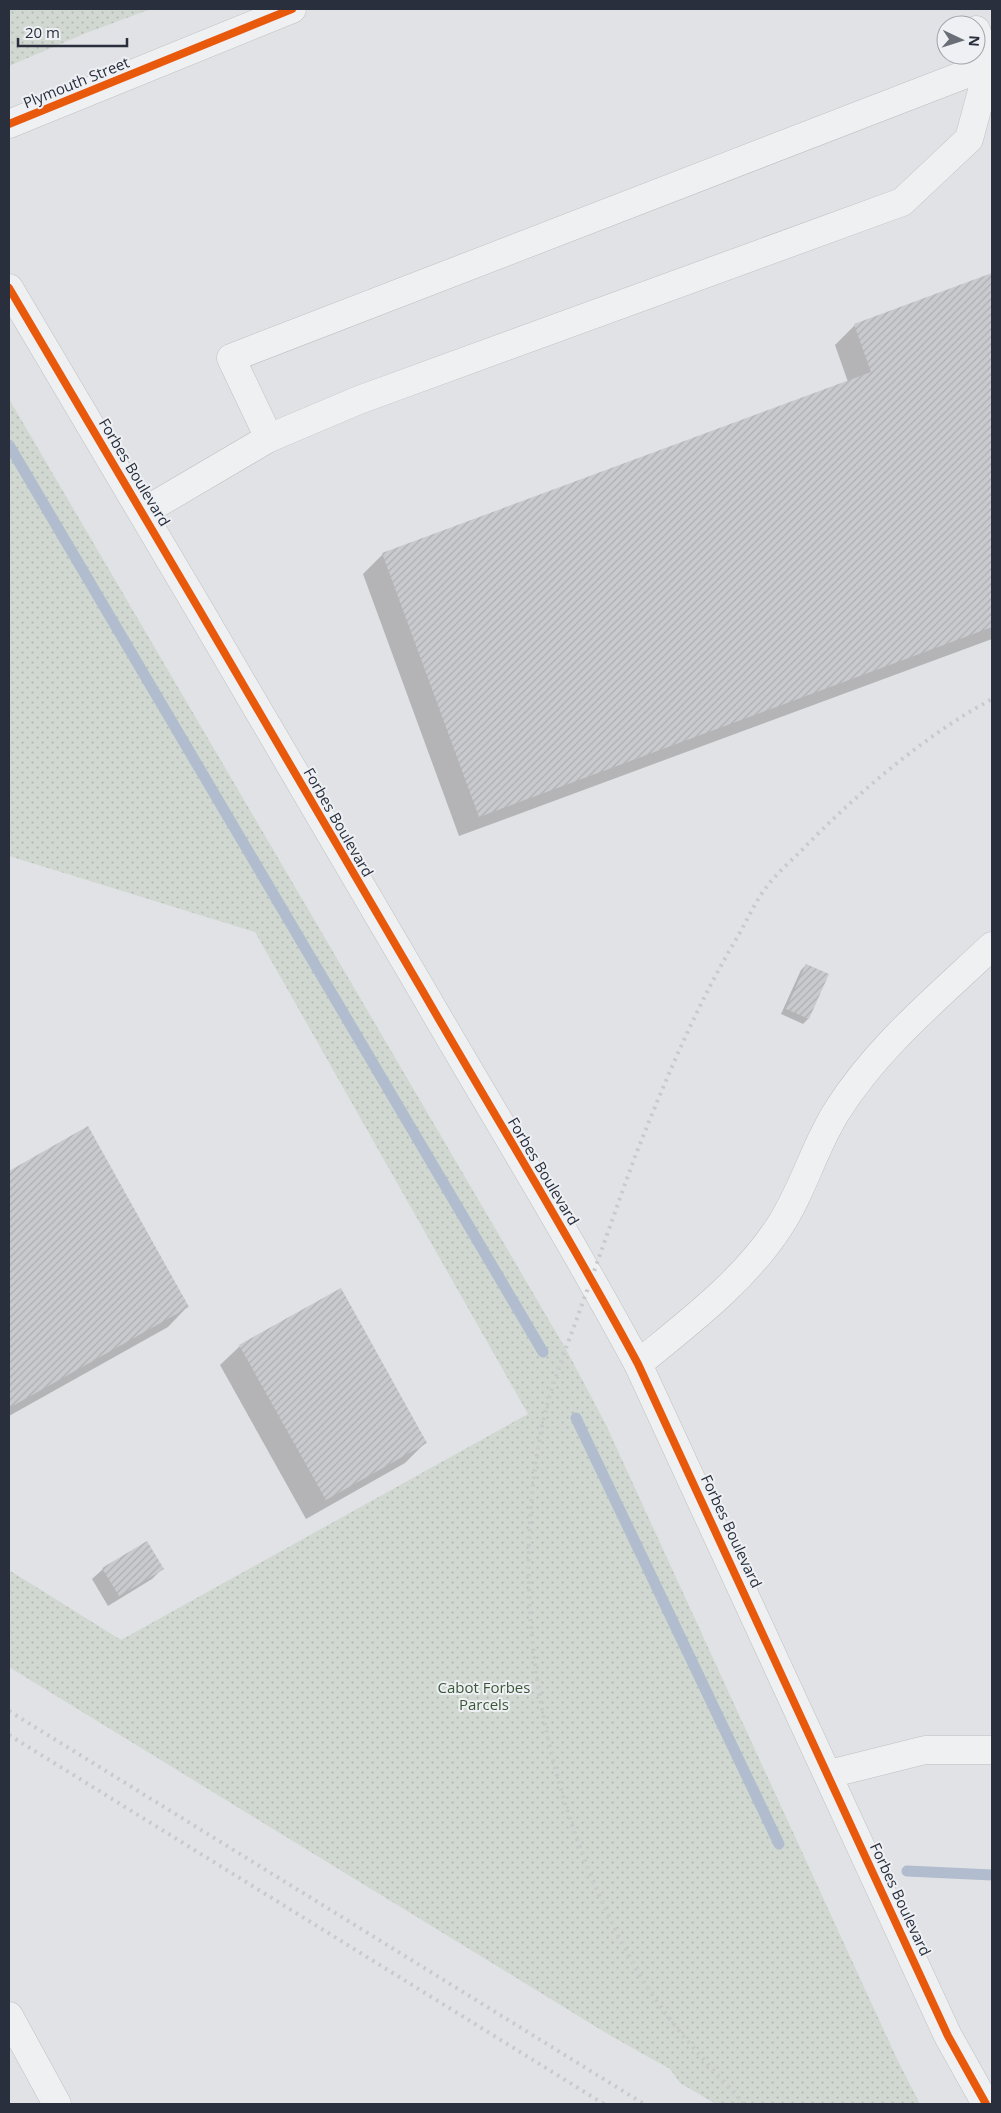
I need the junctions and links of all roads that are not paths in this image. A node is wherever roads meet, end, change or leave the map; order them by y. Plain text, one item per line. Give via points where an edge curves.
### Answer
1 (292, 9) edge
2 (991, 64) edge
3 (9, 124) edge
4 (9, 288) edge
5 (269, 438) junction
6 (143, 512) junction
7 (992, 946) edge
8 (638, 1364) junction
9 (992, 1750) edge
10 (829, 1774) junction
11 (9, 2016) edge
12 (56, 2104) edge
13 (986, 2104) edge

1 - 3 street, Plymouth Street
2 - 5 street via 969,139 902,202 368,397
2 - 5 street via 231,358
4 - 6 street, Forbes Boulevard
5 - 6 street
6 - 8 street, Forbes Boulevard via 592,1278
7 - 8 street via 892,1040 836,1112 780,1226 750,1266 707,1307
8 - 10 street, Forbes Boulevard
9 - 10 street via 925,1750
10 - 13 street, Forbes Boulevard via 948,2036
11 - 12 street

